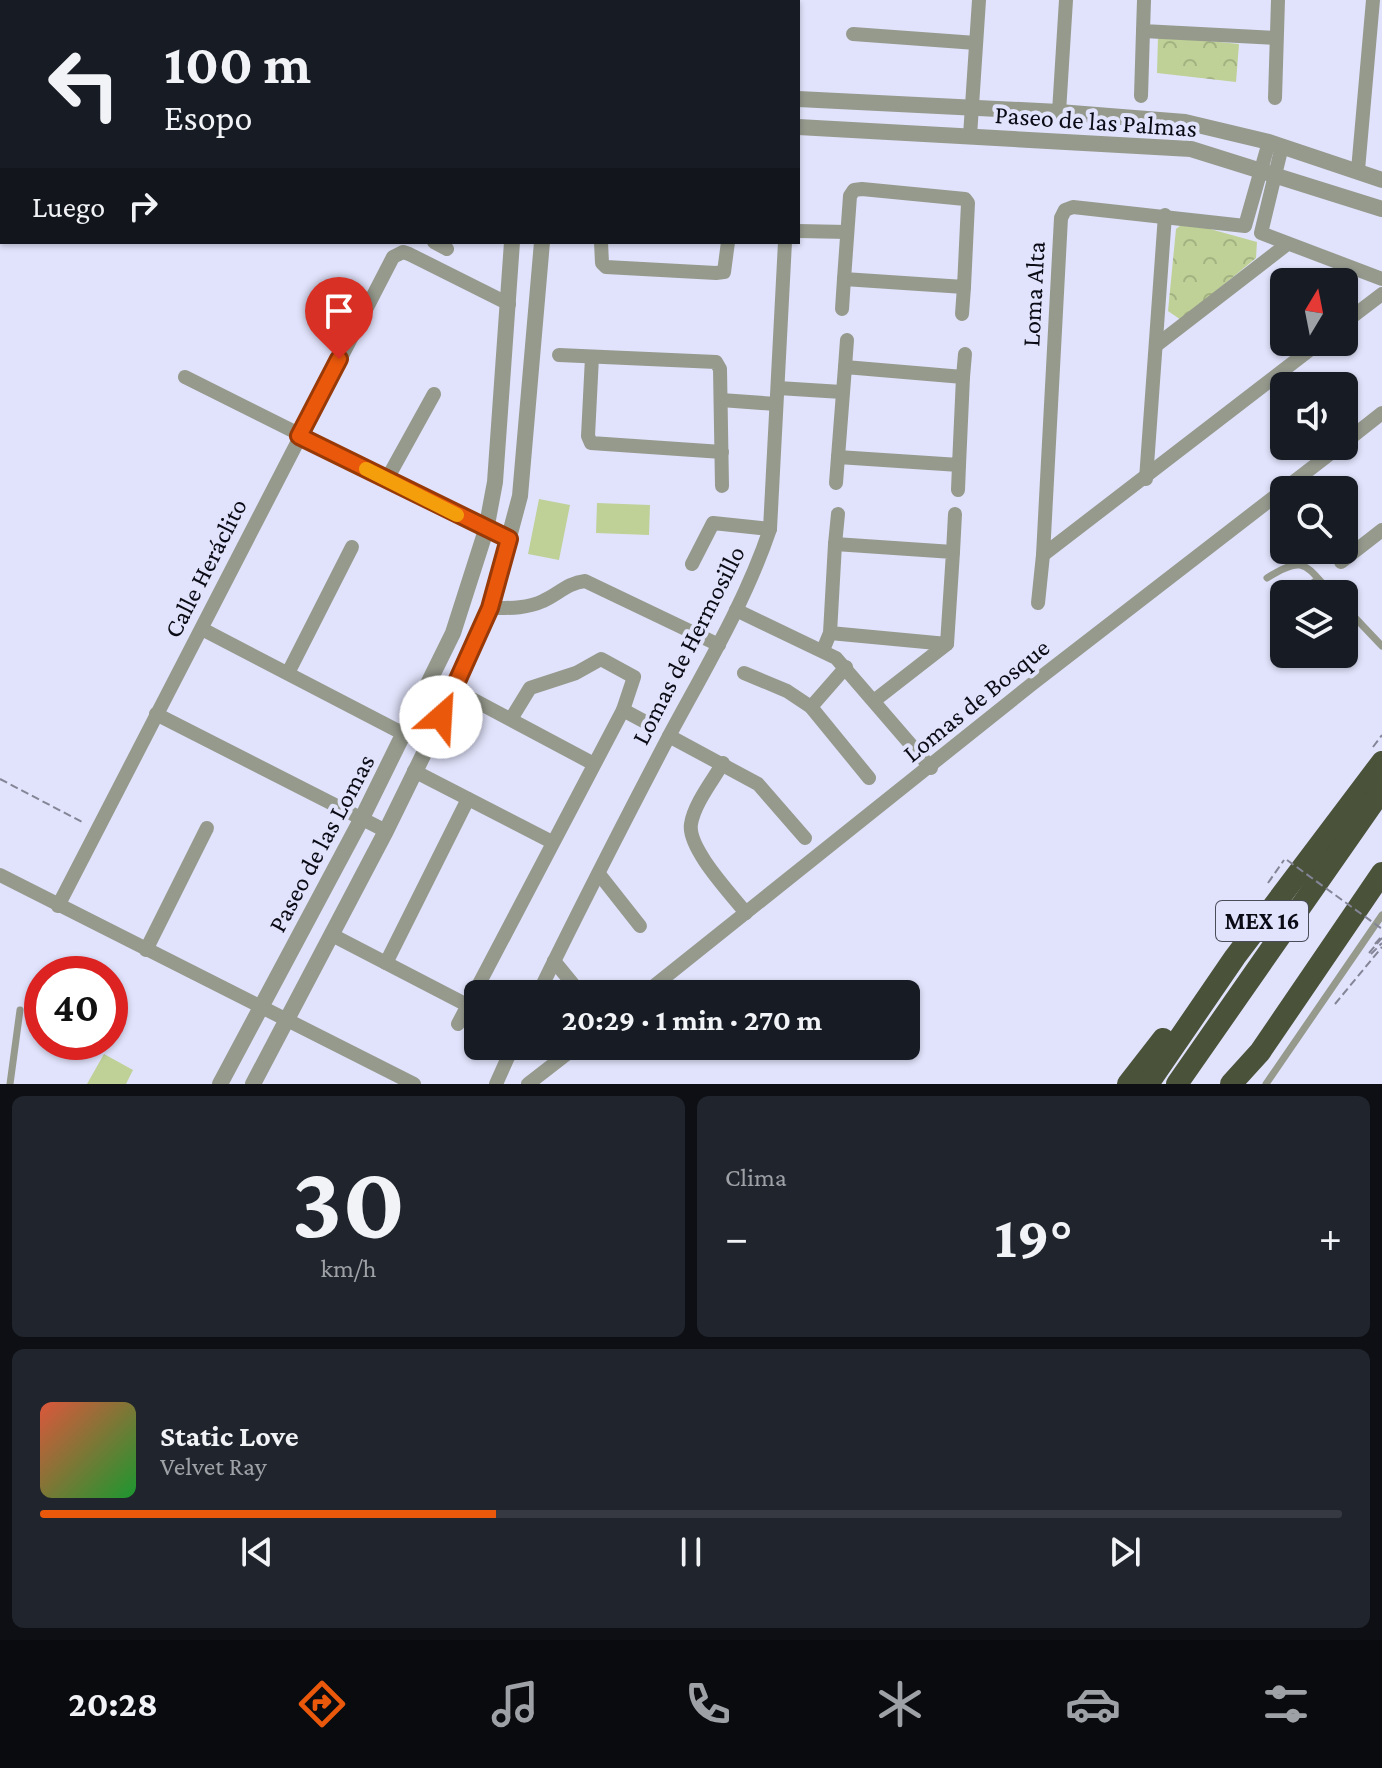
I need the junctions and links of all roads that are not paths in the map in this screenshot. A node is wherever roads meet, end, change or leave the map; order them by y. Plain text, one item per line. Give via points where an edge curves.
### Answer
1 (979, 0) edge
2 (1066, 0) edge
3 (1144, 0) edge
4 (1278, 0) edge
5 (1373, 0) edge
6 (1143, 31) junction
7 (853, 34) dead end
8 (1276, 38) junction
9 (976, 43) junction
10 (1141, 96) dead end
11 (1275, 98) dead end
12 (800, 99) edge
13 (971, 109) junction
14 (1059, 112) junction
15 (800, 127) edge
16 (970, 136) junction
17 (1276, 144) junction
18 (1268, 170) junction
19 (1358, 170) junction
20 (1382, 180) edge
21 (1382, 209) edge
22 (1165, 215) junction
23 (800, 231) edge
24 (847, 232) junction
25 (512, 244) edge
26 (542, 244) edge
27 (601, 244) edge
28 (728, 244) edge
29 (785, 244) edge
30 (1286, 245) junction
31 (844, 279) junction
32 (1382, 279) edge
33 (964, 287) junction
34 (1382, 294) edge
35 (509, 304) junction
36 (842, 309) dead end
37 (1358, 312) edge
38 (962, 314) dead end
39 (508, 329) junction
40 (535, 330) junction
41 (847, 340) dead end
42 (1158, 344) junction
43 (965, 354) dead end
44 (559, 355) dead end
45 (1302, 356) edge
46 (592, 357) junction
47 (845, 367) junction
48 (185, 377) dead end
49 (963, 377) junction
50 (778, 388) junction
51 (842, 392) junction
52 (434, 394) dead end
53 (721, 400) junction
54 (776, 404) junction
55 (1382, 413) edge
56 (1358, 432) edge
57 (299, 436) junction
58 (722, 452) junction
59 (838, 457) junction
60 (1321, 460) edge
61 (959, 465) junction
62 (387, 479) junction
63 (1146, 479) junction
64 (836, 483) dead end
65 (722, 486) dead end
66 (958, 490) dead end
67 (838, 514) dead end
68 (955, 514) dead end
69 (770, 529) junction
70 (486, 530) junction
71 (1382, 530) edge
72 (509, 539) junction
73 (835, 544) junction
74 (352, 547) dead end
75 (1358, 549) edge
76 (953, 552) junction
77 (1043, 555) junction
78 (692, 564) dead end
79 (1267, 578) dead end
80 (1318, 579) edge
81 (1038, 603) dead end
82 (490, 608) junction
83 (736, 610) junction
84 (1358, 621) edge
85 (202, 629) junction
86 (830, 633) junction
87 (947, 644) junction
88 (719, 645) junction
89 (1382, 646) edge
90 (823, 650) junction
91 (846, 667) junction
92 (288, 673) junction
93 (744, 673) dead end
94 (455, 690) junction
95 (875, 700) junction
96 (811, 707) junction
97 (623, 710) junction
98 (156, 714) junction
99 (511, 719) junction
100 (651, 725) dead end
101 (404, 734) junction
102 (669, 736) junction
103 (1382, 762) edge
104 (592, 763) junction
105 (723, 763) junction
106 (931, 768) junction
107 (414, 771) junction
108 (869, 778) dead end
109 (1382, 790) edge
110 (468, 799) junction
111 (362, 818) junction
112 (207, 828) dead end
113 (386, 831) junction
114 (805, 838) dead end
115 (552, 842) junction
116 (1382, 873) edge
117 (599, 874) junction
118 (0, 875) edge
119 (58, 906) junction
120 (746, 913) junction
121 (1382, 915) edge
122 (640, 926) dead end
123 (332, 935) junction
124 (146, 950) junction
125 (1235, 957) junction
126 (554, 961) junction
127 (386, 963) junction
128 (480, 980) edge
129 (545, 980) edge
130 (570, 980) edge
131 (662, 980) edge
132 (464, 1003) edge
133 (261, 1008) junction
134 (20, 1010) dead end
135 (464, 1011) edge
136 (286, 1020) junction
137 (458, 1024) dead end
138 (1260, 1052) junction
139 (507, 1060) edge
140 (559, 1060) edge
141 (10, 1084) edge
142 (220, 1084) edge
143 (253, 1084) edge
144 (414, 1084) edge
145 (496, 1084) edge
146 (528, 1084) edge
147 (1128, 1084) edge
148 (1148, 1084) edge
149 (1177, 1084) edge
150 (1231, 1084) edge
151 (1242, 1084) edge
152 (1266, 1084) edge

1 - 9 street
2 - 14 street
3 - 6 street
4 - 8 street
5 - 19 street
6 - 8 street
6 - 10 street
7 - 9 street
8 - 11 street
9 - 13 street
12 - 13 street, Paseo de las Palmas
13 - 14 street, Paseo de las Palmas
13 - 16 street
14 - 17 street, Paseo de las Palmas via 1185,122
15 - 16 street, Paseo de las Palmas
16 - 18 street, Paseo de las Palmas via 1162,145
17 - 18 street, Loma Alta
17 - 19 street, Paseo de las Palmas
18 - 21 street, Paseo de las Palmas
18 - 22 street, Loma Alta via 1245,226
18 - 30 street, Loma Alta via 1260,229 1265,237
19 - 20 street, Paseo de las Palmas
22 - 42 street
22 - 77 street, Loma Alta via 1073,207 1061,218
23 - 24 street
24 - 31 street
24 - 33 street via 854,190 965,199
25 - 35 street, Paseo de las Lomas
26 - 40 street, Paseo de las Lomas
27 - 28 street via 606,267 716,273 724,272
29 - 50 street, Lomas de Hermosillo
30 - 32 street, Loma Alta
30 - 42 street
31 - 33 street
31 - 36 street
33 - 38 street
34 - 37 street
35 - 39 street, Paseo de las Lomas
35 - 57 street, Calle Heráclito via 409,254 397,254
39 - 40 street
39 - 70 street, Paseo de las Lomas
40 - 72 street, Paseo de las Lomas via 524,468
41 - 47 street
42 - 63 street
43 - 49 street
44 - 46 street
45 - 63 street
46 - 53 street via 716,362
46 - 58 street via 591,443
47 - 49 street
47 - 51 street
48 - 57 street
49 - 61 street
50 - 51 street
50 - 54 street, Lomas de Hermosillo
51 - 59 street
52 - 62 street
53 - 54 street
53 - 58 street
54 - 69 street, Lomas de Hermosillo
55 - 56 street, Lomas de Bosque
57 - 62 street
57 - 85 street, Calle Heráclito
58 - 65 street
59 - 61 street
59 - 64 street
60 - 106 street, Lomas de Bosque
61 - 66 street
62 - 70 street
63 - 77 street
67 - 73 street
68 - 76 street
69 - 78 street via 713,523
69 - 83 street, Lomas de Hermosillo
70 - 72 street
70 - 101 street, Paseo de las Lomas via 453,633
71 - 75 street
72 - 82 street, Paseo de las Lomas
73 - 76 street
73 - 86 street
74 - 92 street
76 - 87 street
77 - 81 street, Loma Alta
79 - 80 lane via 1294,563 1305,565
82 - 88 street via 528,607 585,581
82 - 94 street, Paseo de las Lomas
83 - 88 street, Lomas de Hermosillo
83 - 90 street
84 - 89 lane
85 - 92 street
85 - 98 street, Calle Heráclito
86 - 87 street
86 - 90 street
87 - 95 street
88 - 102 street, Lomas de Hermosillo
90 - 91 street
91 - 95 street
91 - 96 street
92 - 101 street
93 - 96 street
94 - 99 street
94 - 107 street, Paseo de las Lomas
95 - 106 street
96 - 108 street
97 - 99 street via 634,677 601,659 530,688
97 - 100 street
97 - 104 street
98 - 111 street
98 - 119 street, Calle Heráclito
99 - 104 street
101 - 111 street, Paseo de las Lomas
102 - 105 street
102 - 117 street, Lomas de Hermosillo
103 - 125 highway, MEX 16
104 - 115 street
105 - 114 street via 758,784
105 - 120 street via 693,817 691,833
106 - 120 street, Lomas de Bosque
107 - 110 street
107 - 113 street, Paseo de las Lomas
109 - 149 highway
110 - 115 street
110 - 127 street
111 - 113 street
111 - 133 street, Paseo de las Lomas
112 - 124 street
113 - 123 street, Paseo de las Lomas
115 - 128 street
116 - 138 highway
117 - 122 street
117 - 126 street, Lomas de Hermosillo
118 - 119 street
119 - 124 street
120 - 131 street, Lomas de Bosque
121 - 152 lane
123 - 127 street
123 - 136 street, Paseo de las Lomas
124 - 133 street
125 - 147 highway via 1206,985
125 - 148 highway, MEX 16
126 - 129 street, Lomas de Hermosillo
126 - 130 street
127 - 132 street
133 - 136 street
133 - 142 street, Paseo de las Lomas
134 - 141 lane
135 - 137 street
136 - 143 street, Paseo de las Lomas
136 - 144 street
138 - 150 highway
138 - 151 highway
139 - 145 street
140 - 146 street

